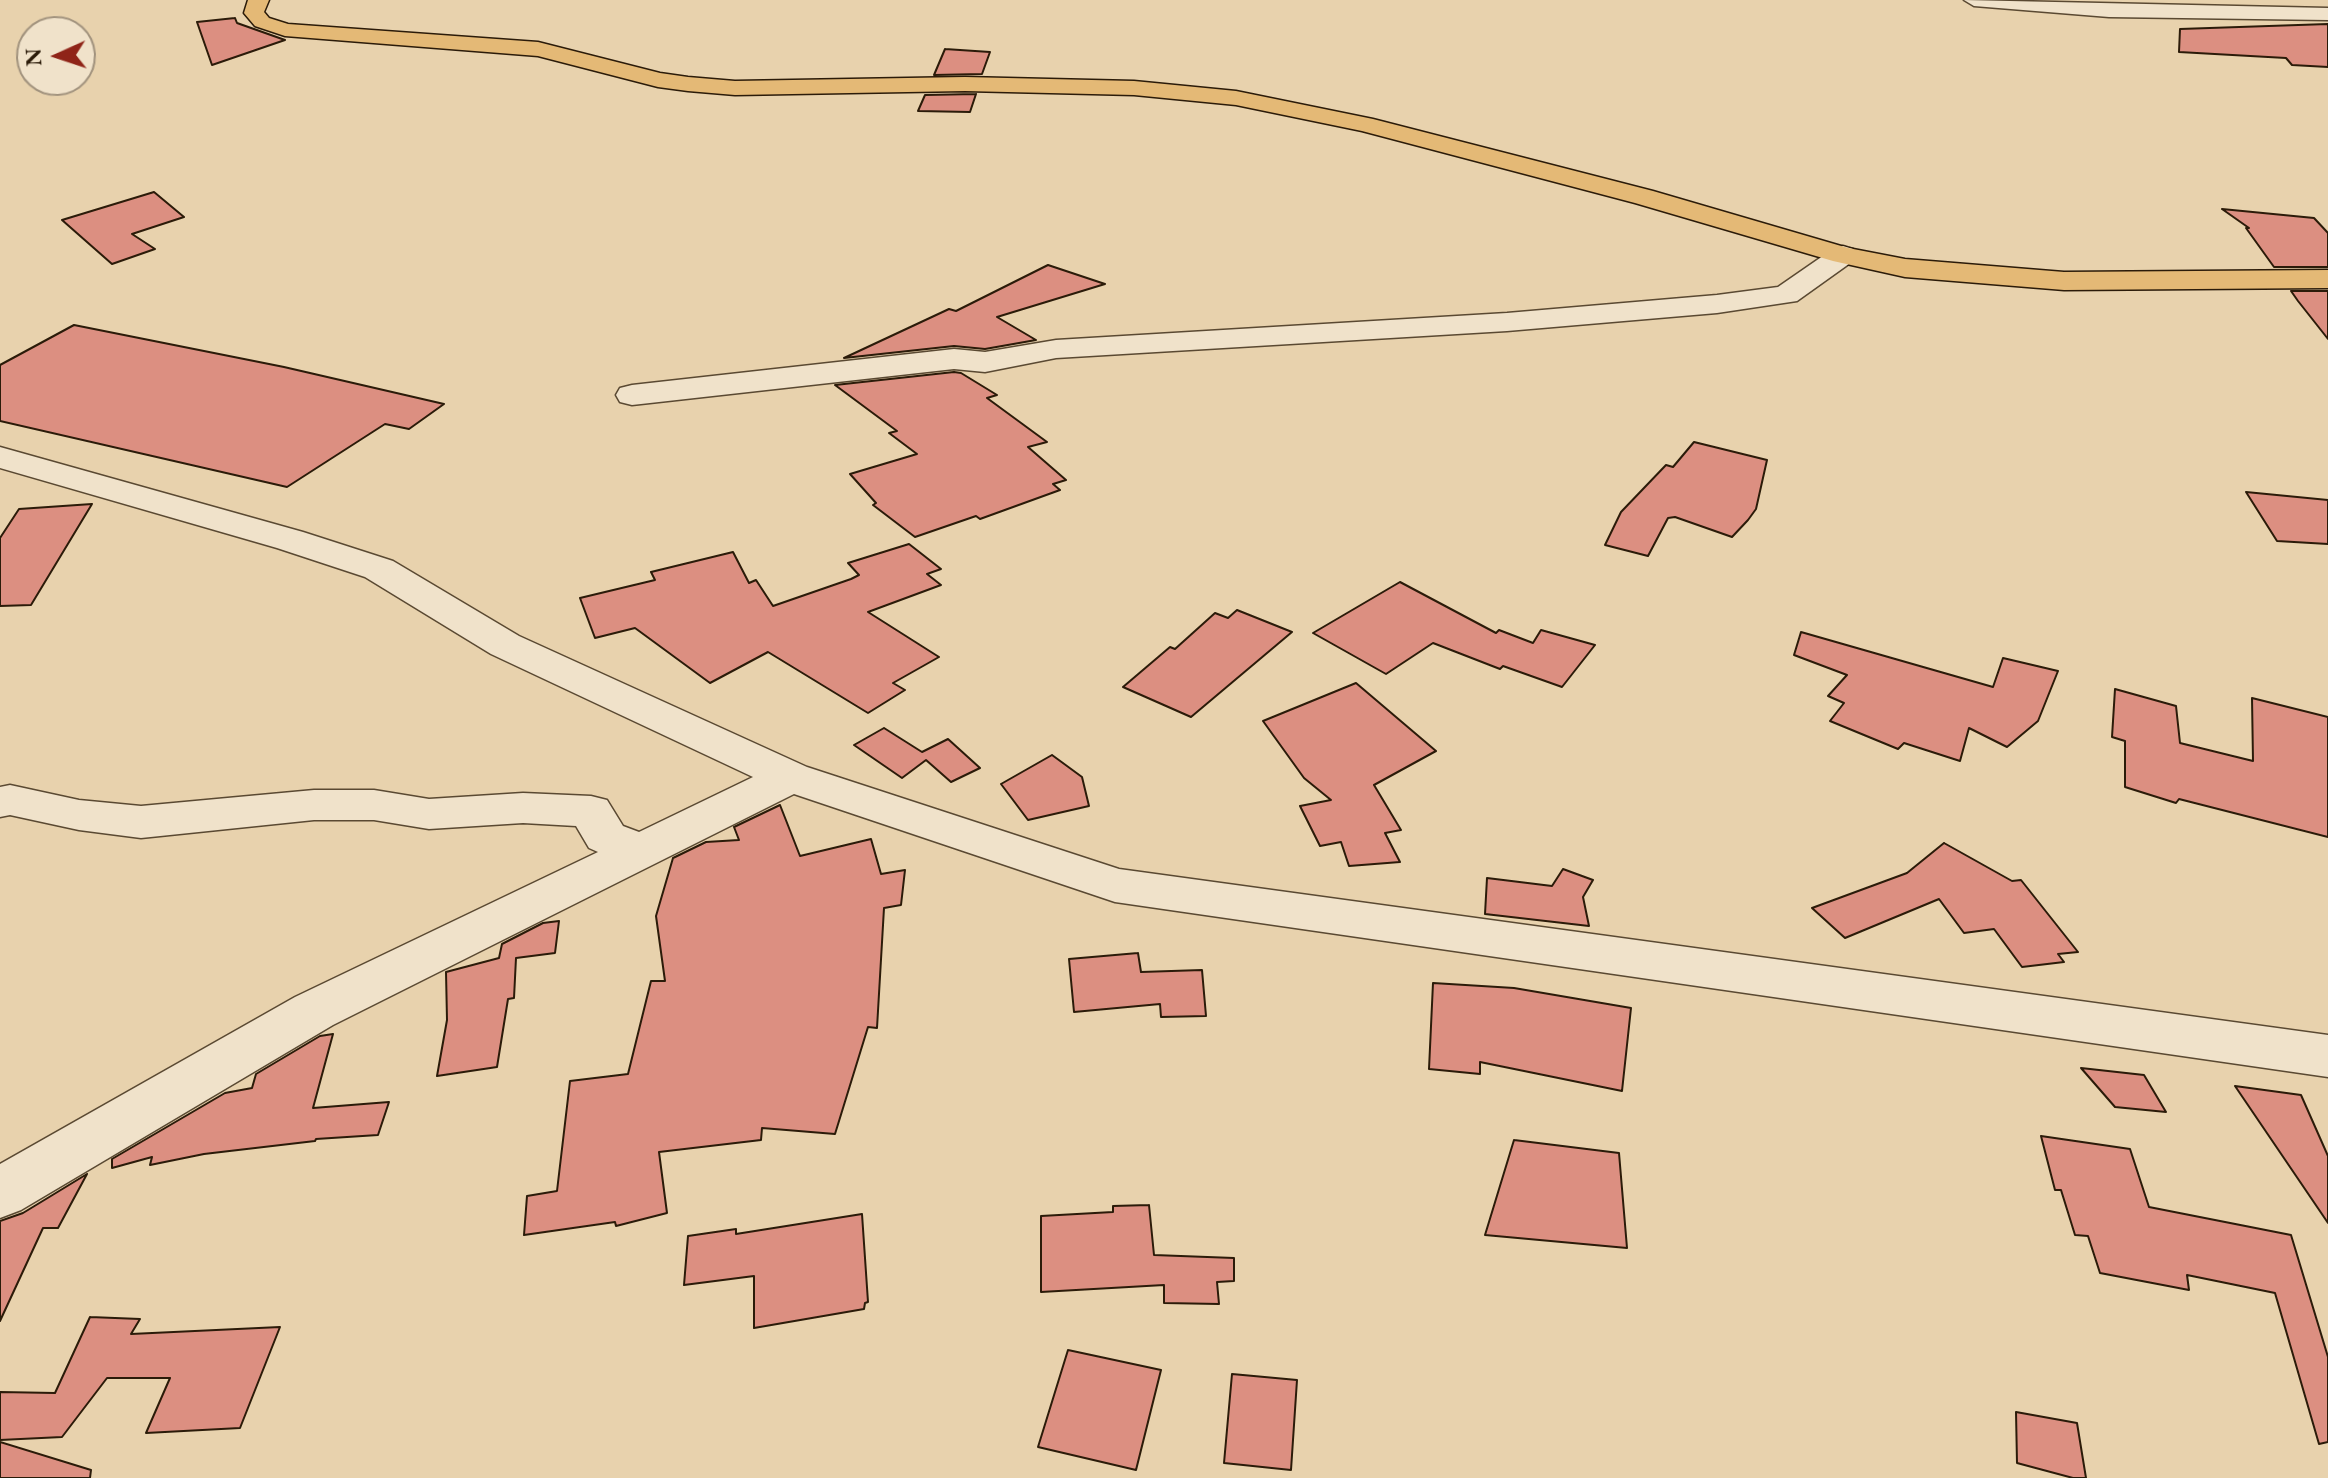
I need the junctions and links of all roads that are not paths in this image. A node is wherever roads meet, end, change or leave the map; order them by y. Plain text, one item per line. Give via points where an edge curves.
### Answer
1 (259, 0) edge
2 (1974, 0) edge
3 (2328, 14) edge
4 (1843, 255) junction
5 (2328, 279) edge
6 (632, 395) dead end
7 (0, 457) edge
8 (791, 777) junction
9 (0, 802) edge
10 (641, 850) junction
11 (2328, 1056) edge
12 (0, 1193) edge

1 - 4 main road via 254,13 262,22 285,30 538,49 688,84 1119,87 1236,98 1408,135
2 - 3 street via 2109,11
4 - 5 main road via 1905,268 2064,281
4 - 6 street via 1786,295 1717,304 1056,349 985,362 954,359
7 - 8 street via 379,569 505,645
8 - 10 street
8 - 11 street via 1115,885
9 - 10 street via 141,822 314,805 374,805 429,814 523,808 591,811 606,837
10 - 12 street via 314,1011

